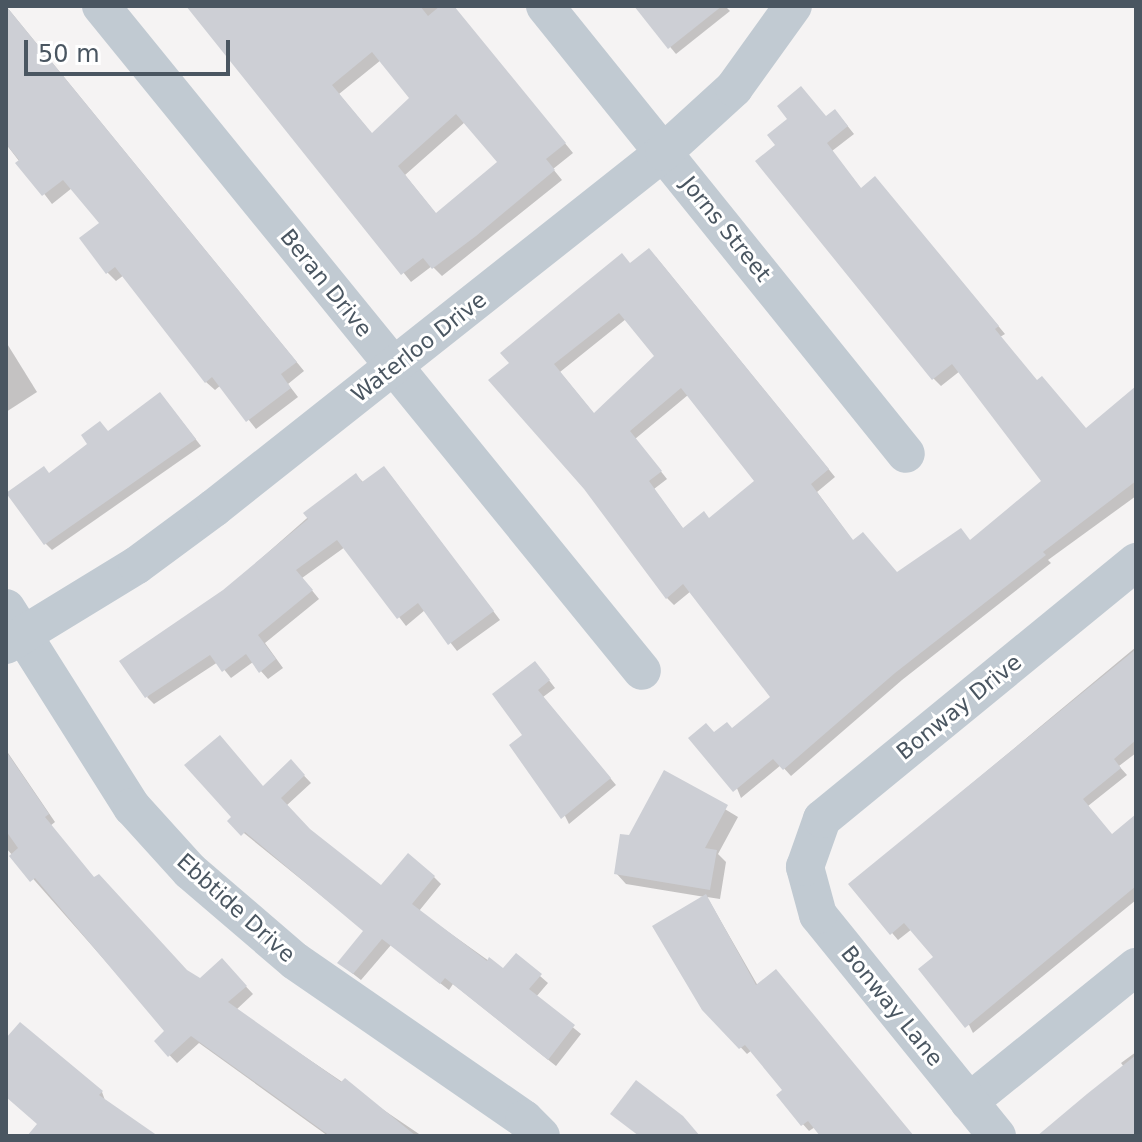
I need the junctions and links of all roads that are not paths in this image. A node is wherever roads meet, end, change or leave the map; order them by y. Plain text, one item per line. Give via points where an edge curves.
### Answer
1 (101, 6) edge
2 (545, 6) edge
3 (793, 6) edge
4 (664, 152) junction
5 (395, 367) junction
6 (906, 454) dead end
7 (1136, 562) edge
8 (11, 630) edge
9 (642, 671) dead end
10 (805, 867) joint
11 (1136, 967) edge
12 (969, 1102) junction
13 (541, 1136) edge
14 (997, 1136) edge

1 - 5 street, Beran Drive
2 - 4 street, Jorns Street
3 - 4 street, Waterloo Drive via 734,88
4 - 5 street, Waterloo Drive
4 - 6 street, Jorns Street
5 - 8 street, Waterloo Drive via 137,565
5 - 9 street, Beran Drive
7 - 10 street, Bonway Drive via 822,819
8 - 13 street, Ebbtide Drive via 132,807 190,871 295,961
10 - 12 street, Bonway Lane via 818,915
11 - 12 street
12 - 14 street, Bonway Lane

